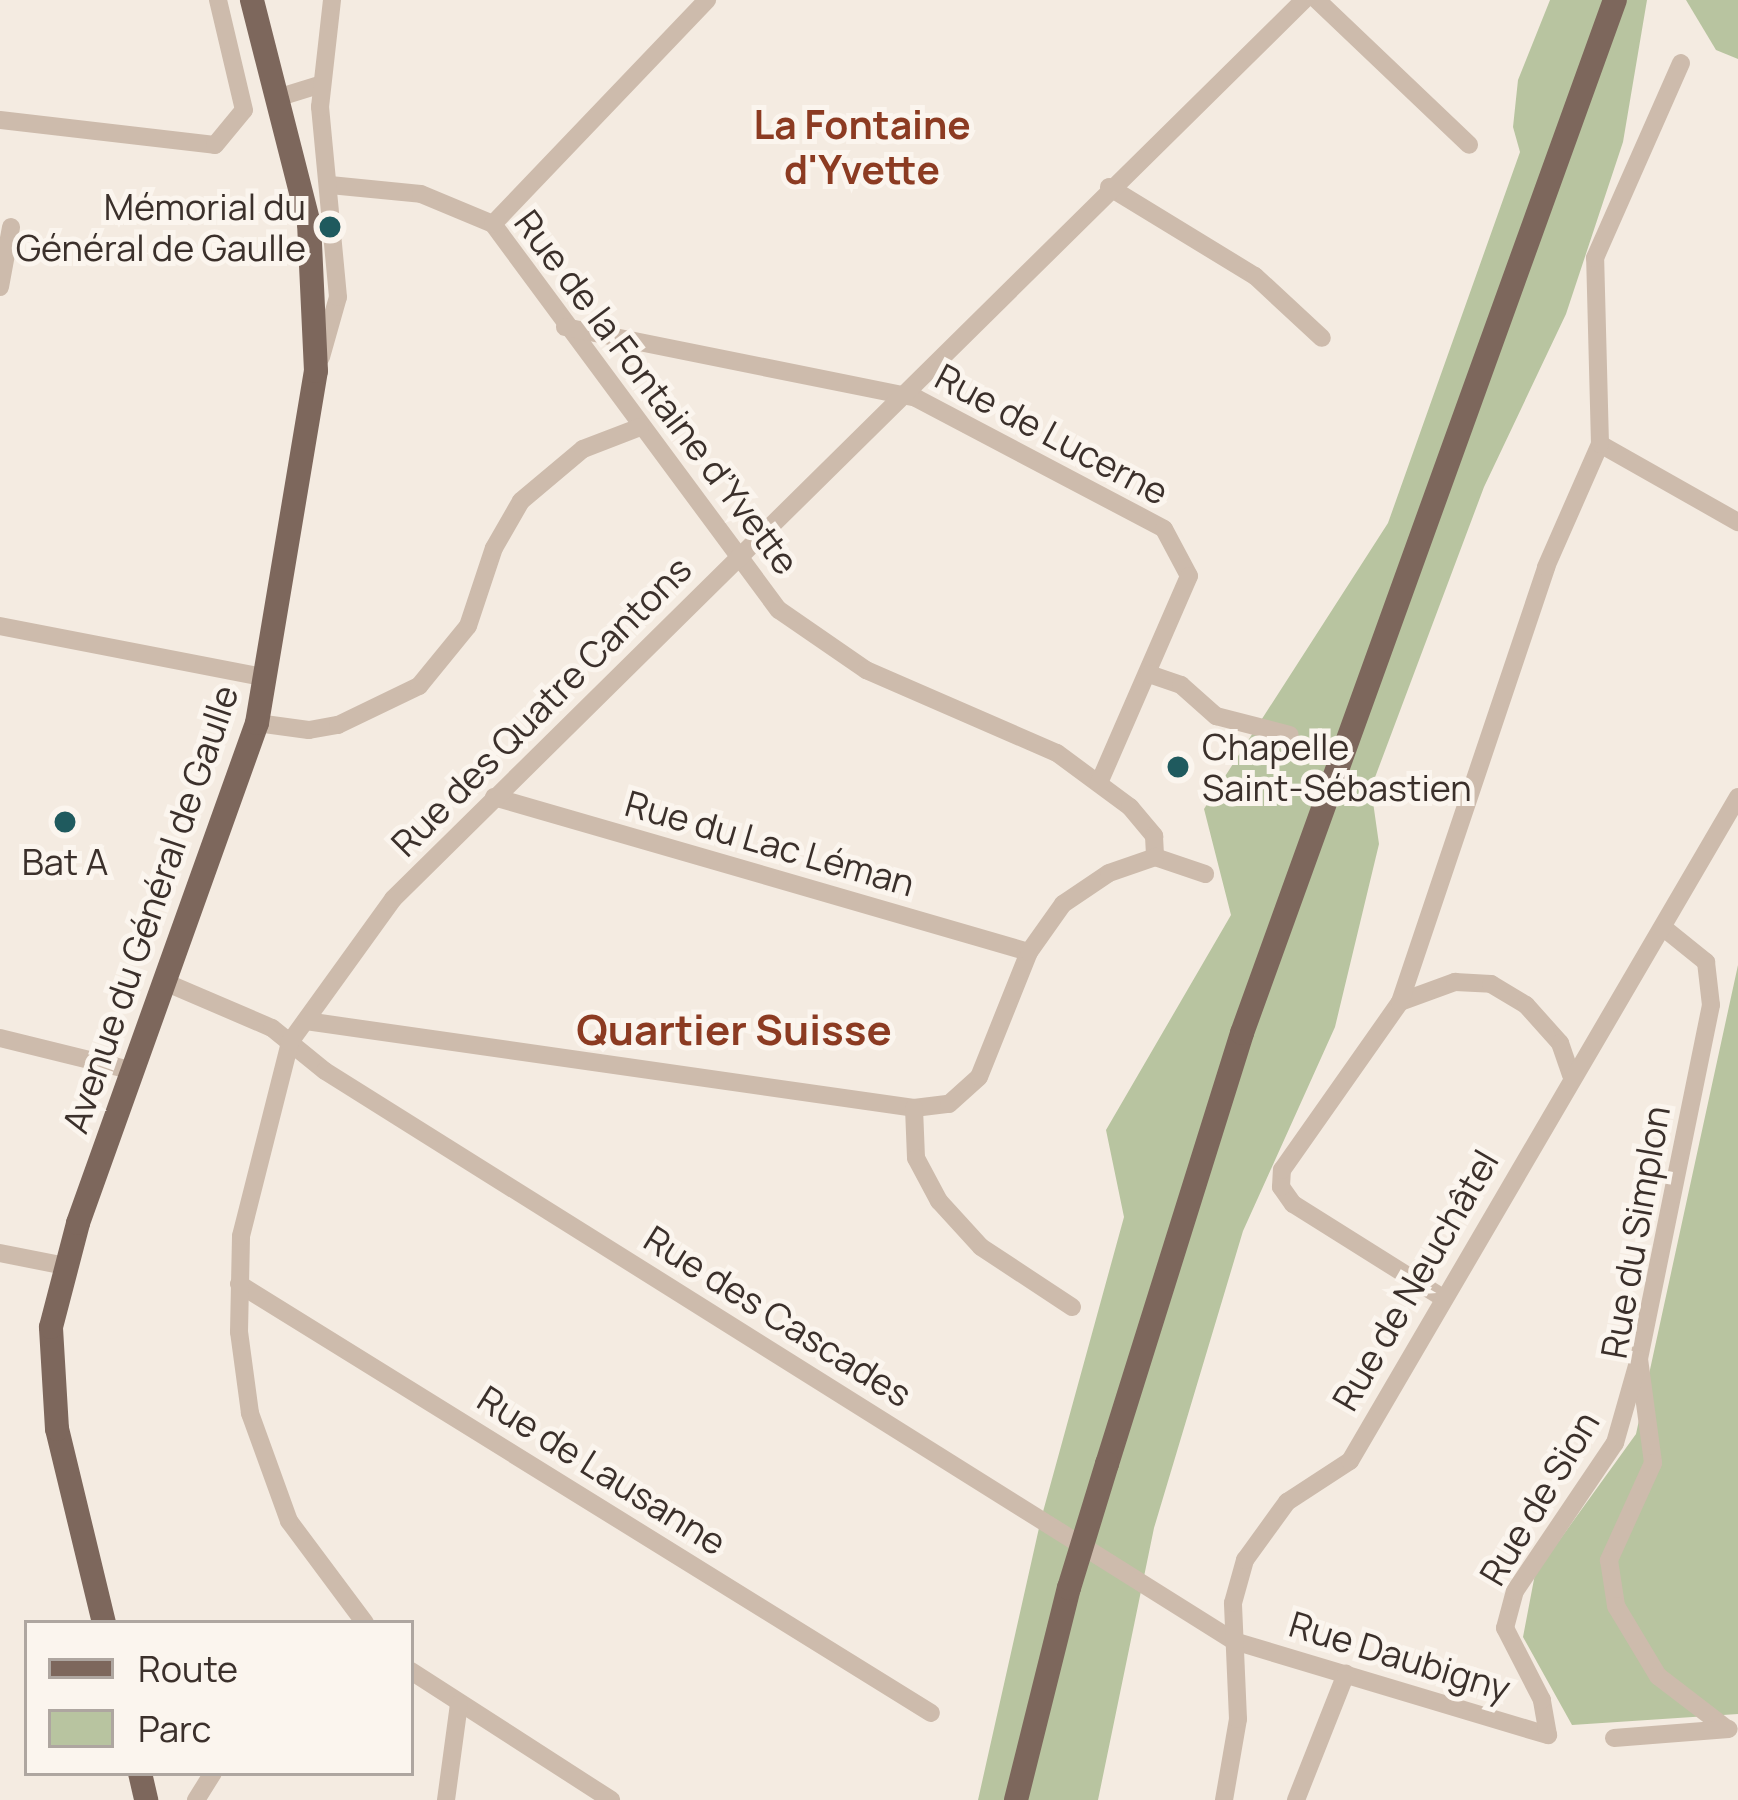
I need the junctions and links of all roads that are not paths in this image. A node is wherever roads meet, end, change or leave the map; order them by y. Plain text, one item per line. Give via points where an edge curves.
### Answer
1 (218, 0) edge
2 (252, 0) edge
3 (332, 0) edge
4 (706, 0) edge
5 (1304, 0) edge
6 (1317, 0) edge
7 (1615, 0) edge
8 (1681, 63) dead end
9 (322, 84) junction
10 (280, 97) junction
11 (0, 120) edge
12 (321, 130) junction
13 (290, 137) junction
14 (1469, 146) dead end
15 (330, 184) junction
16 (1109, 187) junction
17 (493, 224) junction
18 (11, 227) dead end
19 (0, 286) edge
20 (565, 327) junction
21 (1322, 338) dead end
22 (316, 371) junction
23 (898, 393) junction
24 (640, 427) junction
25 (1600, 444) junction
26 (1738, 522) edge
27 (736, 559) junction
28 (0, 626) edge
29 (1149, 674) junction
30 (267, 678) junction
31 (257, 723) junction
32 (1290, 735) dead end
33 (1099, 783) junction
34 (494, 797) junction
35 (1738, 797) edge
36 (1155, 856) junction
37 (1205, 874) dead end
38 (1665, 928) junction
39 (1029, 952) junction
40 (167, 983) junction
41 (1400, 1002) junction
42 (306, 1021) junction
43 (0, 1039) edge
44 (290, 1042) junction
45 (134, 1071) junction
46 (1571, 1076) junction
47 (914, 1108) junction
48 (0, 1252) edge
49 (65, 1266) junction
50 (239, 1284) junction
51 (1443, 1298) junction
52 (1072, 1306) dead end
53 (1639, 1359) junction
54 (103, 1620) edge
55 (363, 1620) edge
56 (1234, 1641) junction
57 (414, 1673) edge
58 (1346, 1674) junction
59 (432, 1688) junction
60 (414, 1689) edge
61 (459, 1704) junction
62 (931, 1713) dead end
63 (1732, 1728) edge
64 (1548, 1735) joint
65 (1614, 1738) dead end
66 (446, 1800) edge
67 (611, 1800) edge
68 (1016, 1800) edge
69 (1224, 1800) edge
70 (1296, 1800) edge

1 - 11 street via 244,110 215,145
2 - 10 main road, Avenue du Général de Gaulle
3 - 9 street
4 - 17 street
5 - 16 street, Rue des Quatre Cantons
6 - 14 street
7 - 68 main road, bridge via 1242,1033 1069,1588
8 - 25 street via 1595,258
9 - 10 street
9 - 12 street
10 - 13 main road, Avenue du Général de Gaulle
12 - 13 street
12 - 15 street
13 - 22 main road, Avenue du Général de Gaulle via 312,246
15 - 17 street, Rue de la Fontaine d’Yvette via 422,194
15 - 22 street via 338,297
16 - 21 street via 1255,276
16 - 23 street, Rue des Quatre Cantons
17 - 20 street, Rue de la Fontaine d’Yvette
18 - 19 street
20 - 23 street, Rue de Lucerne
20 - 24 street, Rue de la Fontaine d’Yvette
22 - 30 main road, Avenue du Général de Gaulle
23 - 27 street, Rue des Quatre Cantons
23 - 29 street, Rue de Lucerne via 1164,529 1189,576
24 - 27 street, Rue de la Fontaine d’Yvette
24 - 31 street via 583,449 521,501 494,548 468,626 419,686 338,724 309,730
25 - 26 street
25 - 41 street via 1546,567
27 - 33 street, Rue de la Fontaine d’Yvette via 815,641 1058,753
27 - 34 street, Rue des Quatre Cantons
28 - 30 street
29 - 32 street via 1181,685 1216,716
29 - 33 street, Rue de Lucerne
30 - 31 main road, Avenue du Général de Gaulle
31 - 40 main road, Avenue du Général de Gaulle
33 - 36 street, Rue de la Fontaine d’Yvette via 1154,836
34 - 39 street, Rue du Lac Léman
34 - 42 street, Rue des Quatre Cantons via 393,899
35 - 38 street, Rue de Neuchâtel
36 - 37 street
36 - 39 street via 1108,873 1063,904
38 - 46 street, Rue de Neuchâtel
38 - 53 street, Rue du Simplon via 1706,962 1711,1006
39 - 47 street via 979,1078 949,1104
40 - 44 street, Rue des Cascades
40 - 45 main road, Avenue du Général de Gaulle
41 - 46 street via 1455,982 1491,984 1526,1005 1559,1043
41 - 51 street via 1282,1170 1281,1187 1294,1204
42 - 44 street, Rue des Quatre Cantons
42 - 47 street
43 - 45 street
44 - 50 street, Rue des Quatre Cantons via 252,1178
44 - 56 street, Rue des Cascades
45 - 49 main road, Avenue du Général de Gaulle
46 - 51 street, Rue de Neuchâtel
47 - 52 street via 916,1158 940,1201 981,1247
48 - 49 street
49 - 54 main road, Avenue du Général de Gaulle via 51,1327 51,1388
50 - 55 street, Rue des Quatre Cantons via 250,1413 266,1466 289,1521
50 - 62 street, Rue de Lausanne
51 - 56 street, Rue de Neuchâtel via 1350,1461 1264,1528 1233,1603
53 - 63 street, Rue du Simplon via 1653,1463 1609,1560 1616,1606 1658,1676
53 - 64 street, Rue de Sion via 1615,1443 1515,1591 1504,1628 1542,1700
56 - 58 street, Rue Daubigny
56 - 69 street, Rue de Neuchâtel via 1238,1719
57 - 59 street
58 - 64 street, Rue Daubigny
58 - 70 street
59 - 60 street
59 - 61 street
61 - 66 street
61 - 67 street
63 - 65 street

